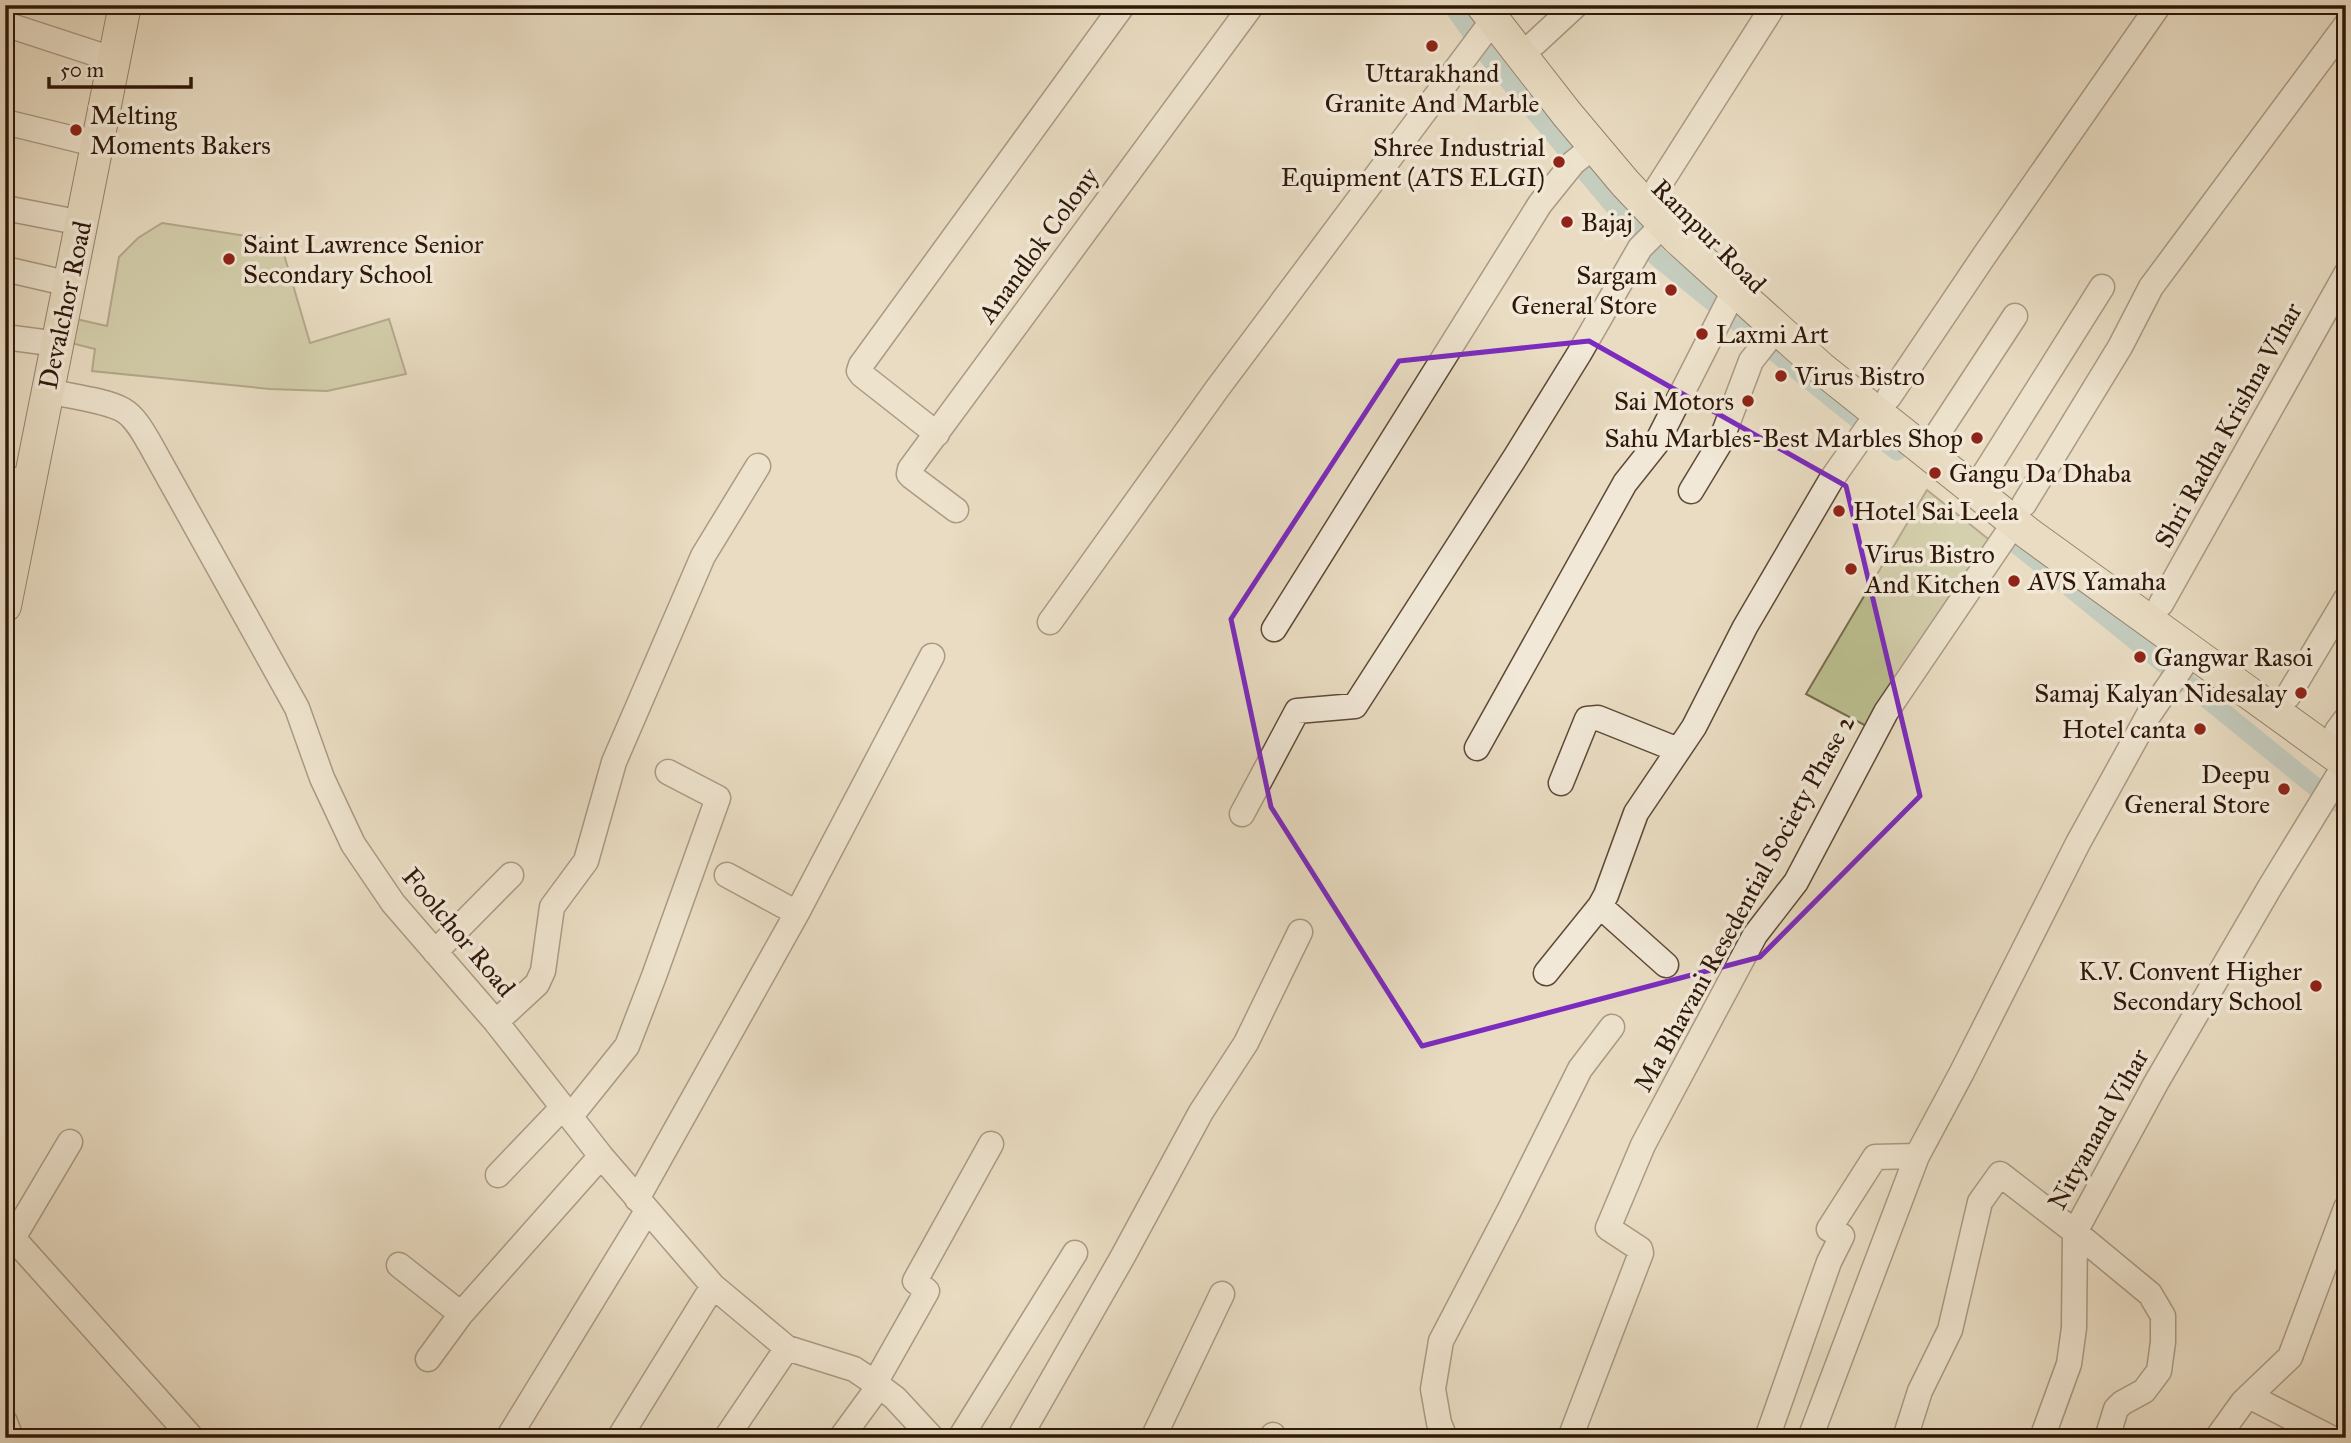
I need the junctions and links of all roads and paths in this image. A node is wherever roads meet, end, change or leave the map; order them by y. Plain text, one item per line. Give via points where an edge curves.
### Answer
1 (125, 5) edge
2 (1123, 5) edge
3 (1252, 5) edge
4 (1576, 5) edge
5 (1774, 5) edge
6 (2159, 5) edge
7 (1487, 23) edge
8 (5, 24) edge
9 (2346, 25) edge
10 (1535, 43) junction
11 (115, 60) junction
12 (5, 122) edge
13 (99, 145) junction
14 (1583, 155) junction
15 (1658, 187) junction
16 (5, 208) edge
17 (82, 223) junction
18 (1651, 236) junction
19 (5, 269) edge
20 (2346, 274) edge
21 (70, 284) junction
22 (2102, 287) dead end
23 (1727, 303) junction
24 (2015, 316) dead end
25 (5, 337) edge
26 (1767, 339) junction
27 (58, 344) junction
28 (48, 391) junction
29 (1875, 417) junction
30 (937, 434) junction
31 (1937, 435) junction
32 (758, 466) dead end
33 (1985, 473) junction
34 (17, 480) edge
35 (1690, 491) dead end
36 (956, 510) dead end
37 (2020, 513) junction
38 (2346, 599) edge
39 (2161, 604) junction
40 (5, 606) edge
41 (1050, 622) dead end
42 (1275, 629) dead end
43 (932, 656) dead end
44 (2181, 667) junction
45 (2288, 696) junction
46 (2343, 729) edge
47 (1477, 748) dead end
48 (1678, 750) junction
49 (668, 772) dead end
50 (2336, 779) edge
51 (1561, 783) dead end
52 (1242, 814) dead end
53 (511, 875) dead end
54 (727, 875) dead end
55 (1600, 906) junction
56 (797, 913) junction
57 (1300, 932) dead end
58 (435, 952) junction
59 (1666, 965) dead end
60 (1546, 973) dead end
61 (496, 1022) junction
62 (1612, 1027) dead end
63 (566, 1112) junction
64 (71, 1142) dead end
65 (991, 1144) dead end
66 (601, 1156) junction
67 (1917, 1156) junction
68 (498, 1175) dead end
69 (642, 1205) junction
70 (2346, 1208) edge
71 (2074, 1232) junction
72 (9, 1234) edge
73 (1075, 1253) dead end
74 (399, 1265) dead end
75 (713, 1286) junction
76 (1222, 1294) dead end
77 (461, 1314) junction
78 (787, 1348) junction
79 (428, 1359) dead end
80 (877, 1384) junction
81 (2249, 1396) junction
82 (5, 1422) edge
83 (11, 1438) edge
84 (192, 1438) edge
85 (508, 1438) edge
86 (619, 1438) edge
87 (726, 1438) edge
88 (841, 1438) edge
89 (932, 1438) edge
90 (960, 1438) edge
91 (1019, 1438) edge
92 (1153, 1438) edge
93 (1445, 1438) edge
94 (1570, 1438) edge
95 (1766, 1438) edge
96 (1810, 1438) edge
97 (1905, 1438) edge
98 (2042, 1438) edge
99 (2107, 1438) edge
100 (2217, 1438) edge
101 (2331, 1438) edge

1 - 11 main road, Devalchor Road
2 - 30 street via 861,365 862,375
3 - 30 street, Anandlok Colony
4 - 10 street
5 - 15 street
6 - 29 street
7 - 10 main road, Rampur Road
7 - 14 main road
7 - 41 street
8 - 11 street
9 - 37 street via 2151,287 2120,348
10 - 15 main road, Rampur Road
11 - 13 main road, Devalchor Road
12 - 13 street
13 - 17 main road, Devalchor Road
14 - 18 main road
14 - 42 street via 1540,204
15 - 29 main road, Rampur Road via 1747,276
16 - 17 street
17 - 21 main road, Devalchor Road
18 - 23 main road
18 - 52 street via 1357,704 1297,711
19 - 21 street
20 - 39 street, Shri Radha Krishna Vihar
21 - 27 main road, Devalchor Road
22 - 33 street
23 - 26 main road
23 - 47 street via 1656,444 1625,482
24 - 31 street
25 - 27 street
26 - 29 main road via 1821,368
26 - 35 street via 1751,361 1720,443
27 - 28 main road, Devalchor Road
28 - 34 main road, Devalchor Road
28 - 58 street, Foolchor Road via 114,407 136,422 297,708 322,778 353,844 393,903
29 - 31 main road, Rampur Road
29 - 37 main road
29 - 48 street via 1831,480
30 - 36 street, Anandlok Colony via 909,474
31 - 33 main road, Rampur Road
32 - 61 street via 704,555 614,762 586,861 552,907 537,984
33 - 37 main road, Rampur Road
34 - 40 main road, Devalchor Road
37 - 39 main road, Rampur Road
37 - 44 main road
37 - 94 street, Ma Bhavani Resedential Society Phase 2 via 1886,712 1796,882 1755,935 1731,976 1643,1145 1608,1228 1641,1253
38 - 45 street
39 - 45 main road, Rampur Road
43 - 56 street
44 - 50 main road
44 - 67 street via 2148,716 2078,843
45 - 46 main road, Rampur Road
48 - 51 street via 1598,718 1587,719
48 - 55 street via 1636,813
49 - 63 street via 718,798 627,1046
50 - 71 street, Nityanand Vihar via 2156,1083
53 - 58 street
54 - 56 street
55 - 59 street
55 - 60 street
56 - 69 street
57 - 91 street via 1247,1043 1201,1112
58 - 61 street, Foolchor Road
61 - 63 street, Foolchor Road
62 - 93 street via 1580,1069 1441,1341 1433,1389
63 - 66 street, Foolchor Road
63 - 68 street
64 - 72 street
65 - 80 street via 915,1281 927,1291
66 - 69 street, Foolchor Road
66 - 77 street
67 - 95 street via 1875,1157 1829,1229 1842,1236
67 - 96 street
69 - 75 street, Foolchor Road
69 - 85 street
70 - 81 street via 2290,1357
71 - 97 street via 2000,1174 1980,1202 1950,1330 1920,1391
71 - 98 street, Nityanand Vihar via 2074,1328 2069,1364
71 - 99 street via 2150,1294 2163,1316 2160,1371 2144,1391 2116,1409
72 - 84 street
73 - 90 street
74 - 77 street
75 - 78 street, Foolchor Road
75 - 86 street
76 - 92 street
77 - 79 street
78 - 80 street, Foolchor Road via 854,1368
78 - 87 street
80 - 88 street
80 - 89 street, Foolchor Road
81 - 100 street
81 - 101 street
82 - 83 street

